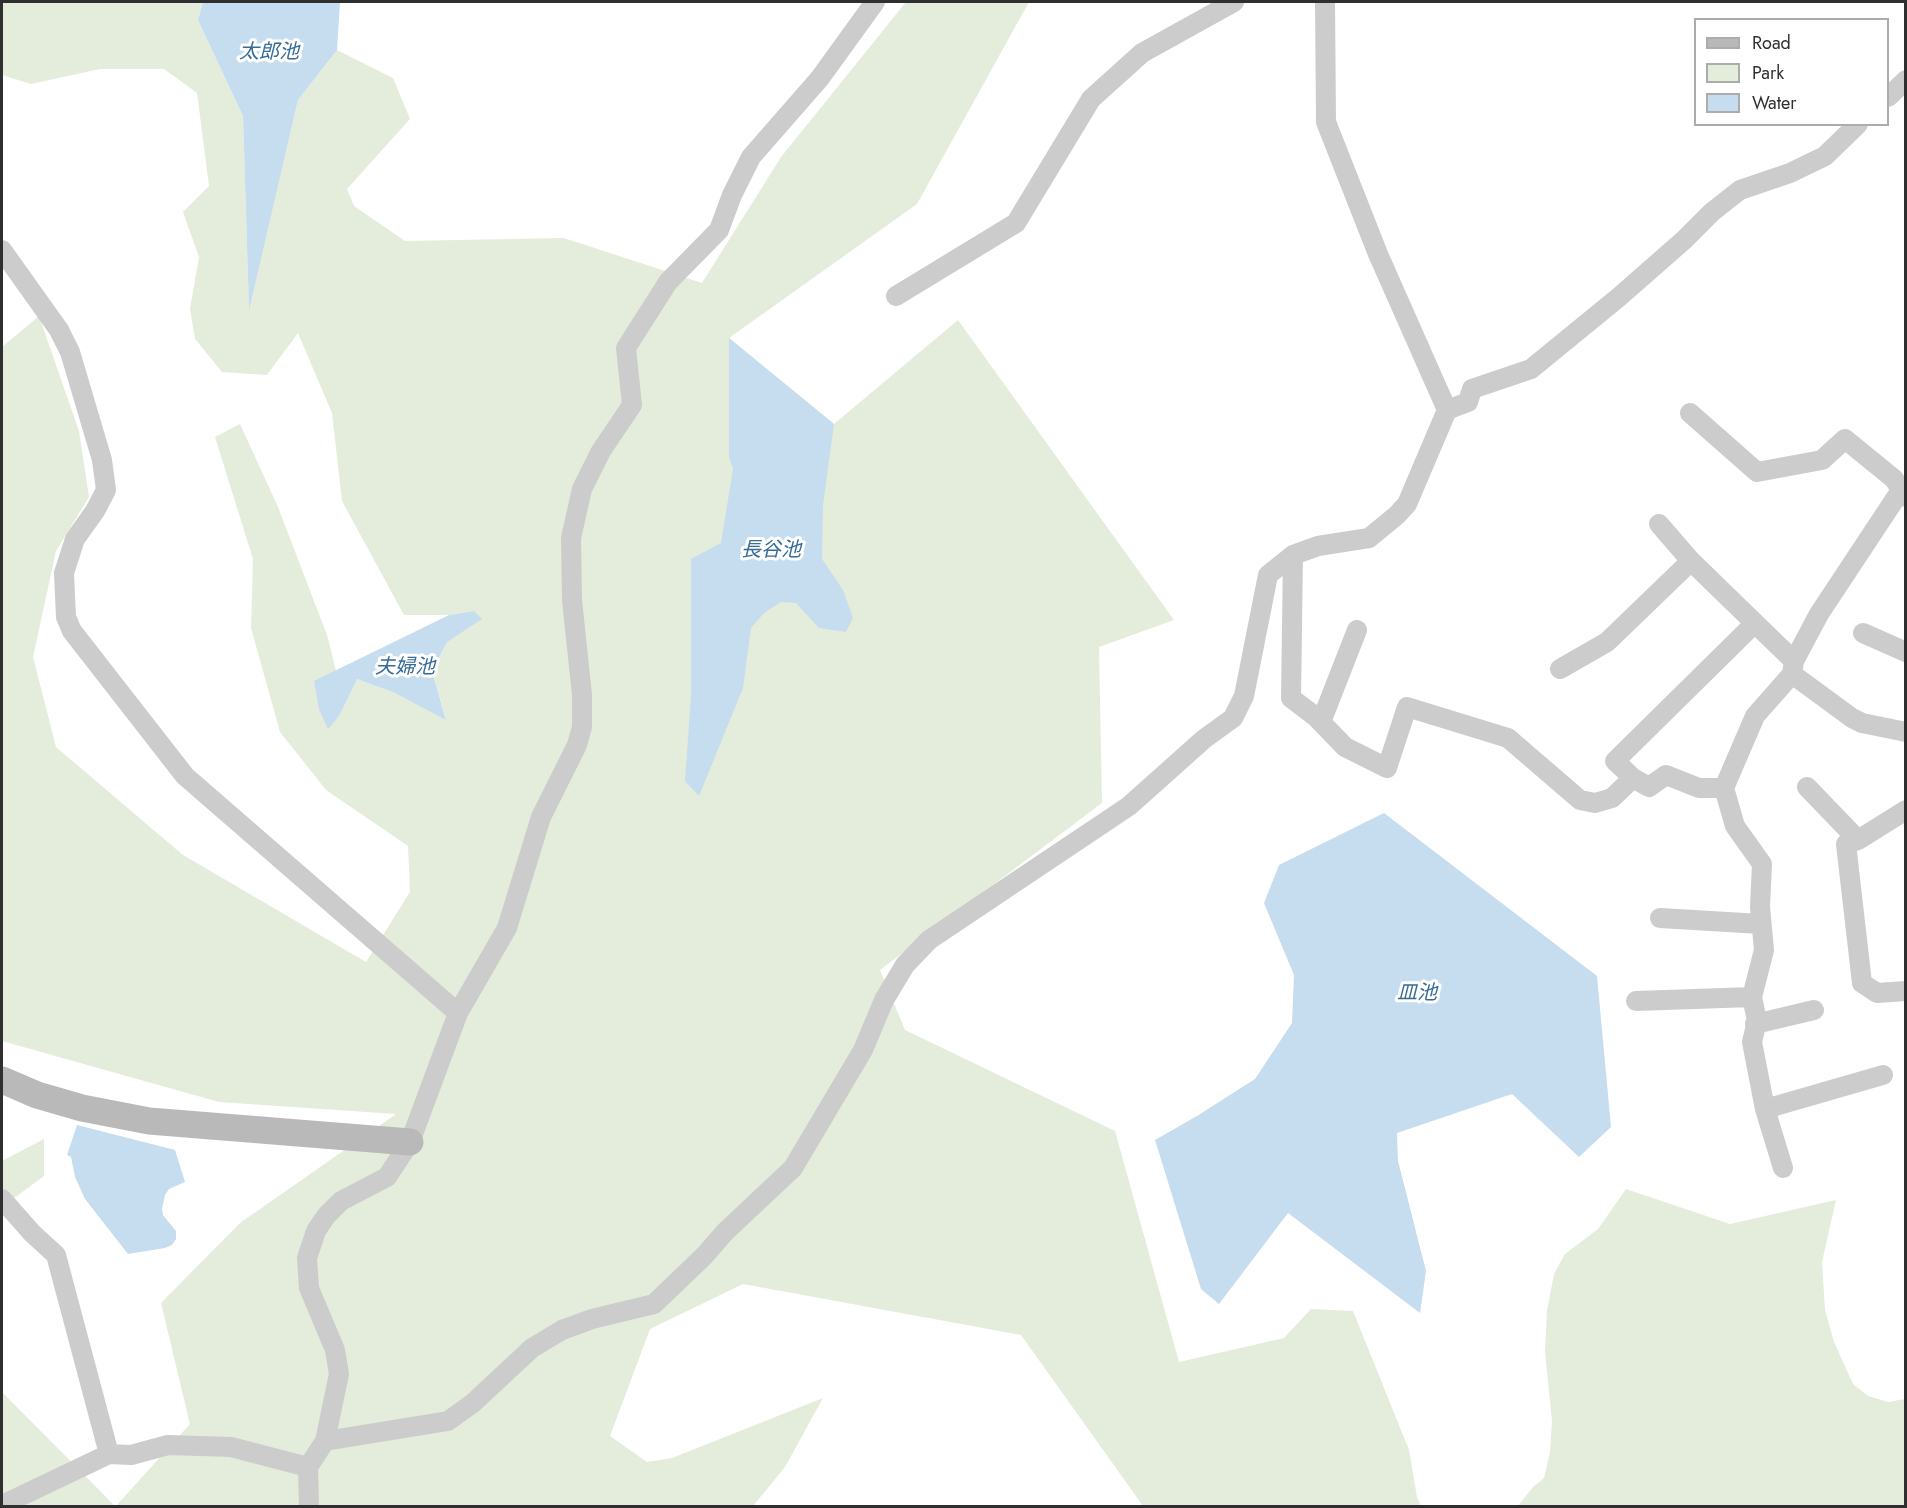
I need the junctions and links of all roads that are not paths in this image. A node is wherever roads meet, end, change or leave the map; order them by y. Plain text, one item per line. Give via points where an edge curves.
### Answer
1 (875, 2) edge
2 (1234, 2) edge
3 (1325, 2) edge
4 (1905, 80) edge
5 (1889, 95) edge
6 (1856, 126) edge
7 (2, 250) edge
8 (896, 296) dead end
9 (1447, 411) junction
10 (1690, 413) dead end
11 (1904, 491) edge
12 (1659, 524) dead end
13 (1293, 555) junction
14 (1691, 561) junction
15 (1754, 624) junction
16 (1357, 630) dead end
17 (1863, 633) dead end
18 (1905, 652) edge
19 (1793, 668) junction
20 (1560, 669) dead end
21 (1321, 722) junction
22 (1903, 727) edge
23 (1633, 778) junction
24 (1807, 787) dead end
25 (1724, 788) junction
26 (1905, 810) edge
27 (1858, 840) junction
28 (1660, 918) dead end
29 (1761, 924) junction
30 (1905, 991) edge
31 (1752, 998) junction
32 (1636, 1001) dead end
33 (1814, 1010) dead end
34 (458, 1013) junction
35 (1755, 1024) junction
36 (1883, 1075) dead end
37 (2, 1080) edge
38 (1765, 1109) junction
39 (410, 1142) junction
40 (1783, 1168) dead end
41 (2, 1199) edge
42 (325, 1441) junction
43 (108, 1454) junction
44 (308, 1467) junction
45 (2, 1505) edge
46 (309, 1506) edge

1 - 34 street via 820,78 751,157 719,230 668,282 626,348 632,405 601,451 582,489 571,538 582,727 541,817 507,928
2 - 8 street via 1142,52 1091,99 1016,223
3 - 9 street via 1326,123
4 - 5 street
6 - 9 street via 1825,156 1740,190 1531,369 1472,389 1468,402
7 - 34 street via 59,330 70,352 102,460 106,490 75,539 64,573 66,617 72,631 185,776
9 - 13 street via 1407,504 1397,515 1369,538 1318,546
10 - 11 street via 1757,472 1822,460 1845,439
11 - 19 street via 1819,614
12 - 14 street
13 - 21 street via 1291,698
13 - 42 street via 1268,575 1244,696 1233,718 1129,806 929,940 904,965 863,1050 793,1168 654,1304 562,1330 532,1348 448,1421
14 - 15 street
14 - 20 street via 1607,642
15 - 19 street
15 - 23 street via 1615,761
16 - 21 street
17 - 18 street
19 - 22 street via 1852,718 1862,723
19 - 25 street via 1755,716
21 - 23 street via 1345,747 1387,768 1407,707 1508,738 1580,800 1596,803 1612,798
23 - 25 street via 1649,787 1666,775 1699,788
24 - 27 street
25 - 29 street via 1735,826 1762,864
26 - 27 street
27 - 30 street via 1846,844 1862,983 1877,993
28 - 29 street
29 - 31 street via 1764,950
31 - 32 street
31 - 35 street
33 - 35 street
34 - 39 street
35 - 38 street via 1752,1042
36 - 38 street
37 - 39 street via 37,1095 149,1121
38 - 40 street
39 - 42 street via 387,1177 341,1201 326,1216 307,1258 309,1288 336,1350 339,1374
41 - 43 street via 56,1255
42 - 44 street
43 - 44 street via 131,1455 168,1445 231,1447
43 - 45 street
44 - 46 street

